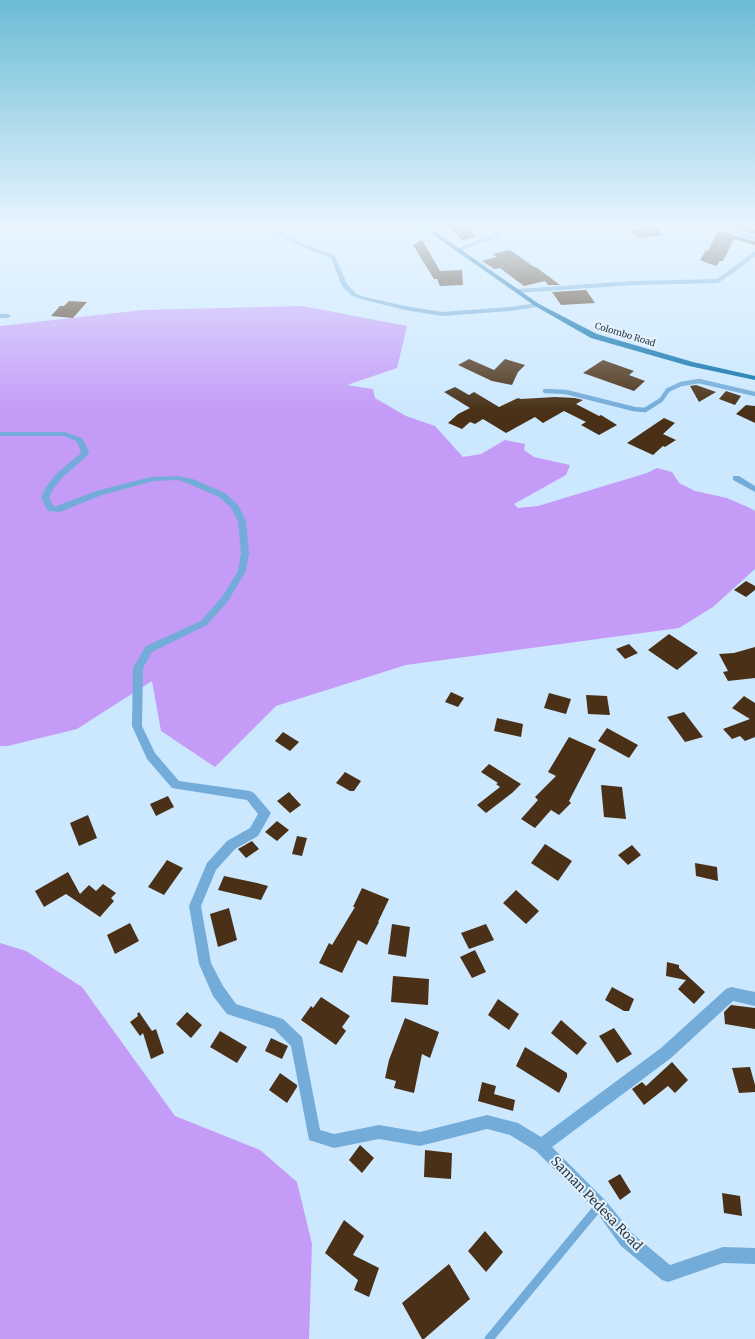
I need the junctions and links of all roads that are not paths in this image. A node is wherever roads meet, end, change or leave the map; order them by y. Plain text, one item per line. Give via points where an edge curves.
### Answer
1 (345, 286) edge
2 (510, 286) edge
3 (583, 286) edge
4 (517, 291) junction
5 (537, 305) junction
6 (0, 316) edge
7 (8, 316) dead end
8 (755, 378) edge
9 (545, 391) dead end
10 (755, 394) edge
11 (0, 434) edge
12 (736, 478) dead end
13 (755, 489) edge
14 (755, 999) edge
15 (540, 1146) junction
16 (600, 1205) junction
17 (755, 1256) edge
18 (489, 1339) edge

1 - 5 street via 354,295 363,298 442,314
2 - 4 highway, Colombo Road
3 - 4 street
4 - 5 highway, Colombo Road
5 - 8 highway, Colombo Road via 594,336 692,364
6 - 7 street
9 - 10 lane via 566,392 645,410 661,400 668,390 681,384 699,381
11 - 15 street, Saman Pedesa Road via 65,434 79,440 85,451 84,455 50,487 45,498 51,509 57,510 99,493 154,479 178,478 222,495 235,507 242,521 245,553 242,571 225,599 204,623 149,649 138,668 137,726 151,756 176,785 250,796 265,813 254,832 231,845 211,867 195,906 205,964 218,991 232,1009 278,1024 297,1042 314,1135 334,1142 379,1132 420,1139 487,1122 513,1128
12 - 13 street
14 - 15 street via 731,994 666,1053
15 - 16 street, Saman Pedesa Road
16 - 17 street, Saman Pedesa Road via 627,1240 668,1274 723,1255
16 - 18 lane

